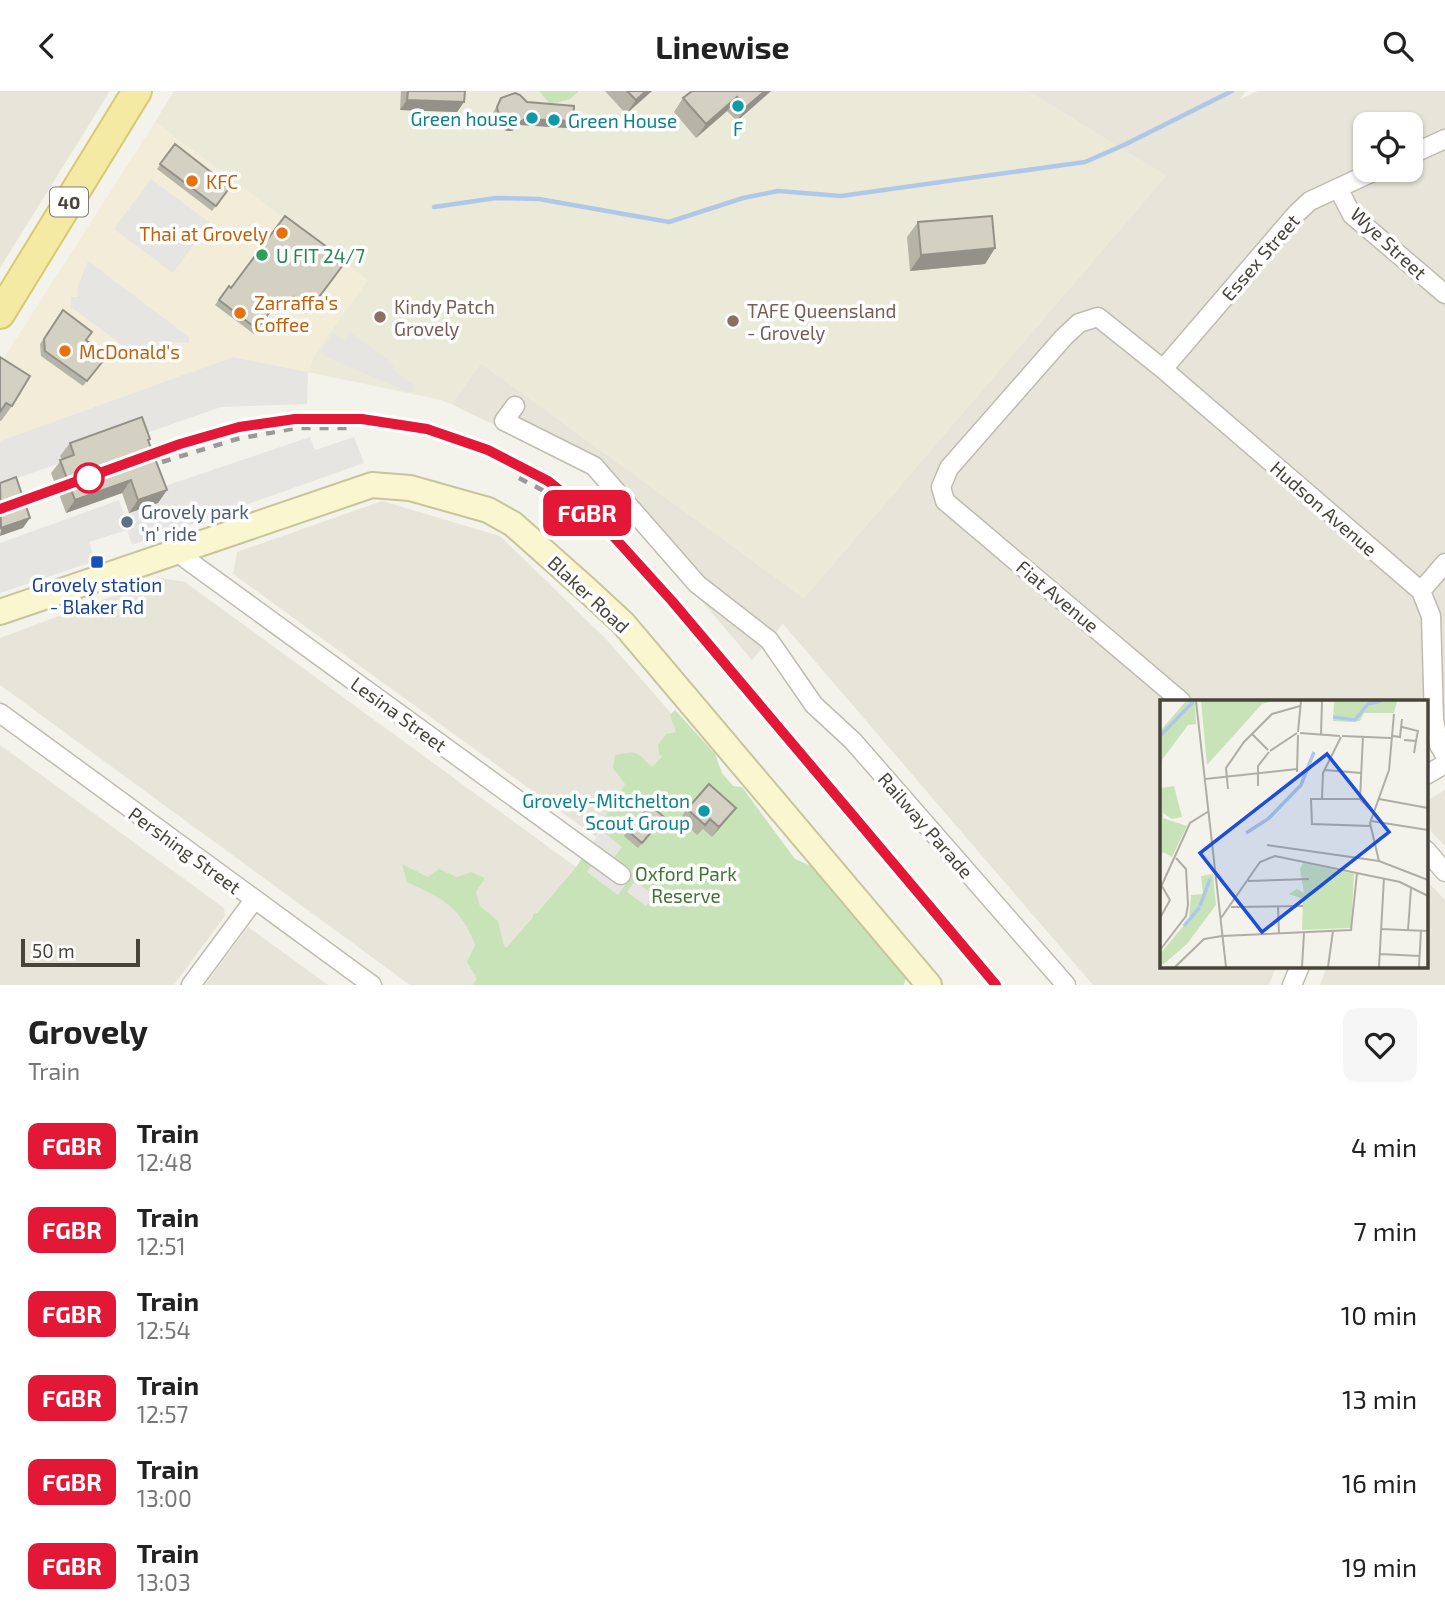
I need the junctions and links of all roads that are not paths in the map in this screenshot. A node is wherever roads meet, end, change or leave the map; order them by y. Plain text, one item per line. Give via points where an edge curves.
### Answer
1 (137, 91) edge
2 (1445, 139) edge
3 (1423, 149) edge
4 (1353, 181) edge
5 (1338, 188) junction
6 (1445, 295) edge
7 (0, 314) edge
8 (1163, 369) junction
9 (515, 406) dead end
10 (941, 487) joint
11 (182, 549) junction
12 (1445, 563) edge
13 (1421, 591) junction
14 (0, 612) edge
15 (1179, 700) edge
16 (0, 713) edge
17 (1445, 755) edge
18 (1445, 764) edge
19 (1428, 774) edge
20 (1428, 852) edge
21 (1445, 871) edge
22 (621, 875) dead end
23 (254, 900) junction
24 (1300, 967) edge
25 (191, 985) edge
26 (372, 985) edge
27 (929, 985) edge
28 (1066, 985) edge
29 (1292, 985) edge

1 - 7 main road, 40
2 - 3 street
4 - 5 street, Essex Street
5 - 6 street, Wye Street via 1352,215
5 - 8 street, Essex Street via 1297,213
8 - 10 street, Hudson Avenue via 1098,317 1079,323 950,468
8 - 13 street, Hudson Avenue
9 - 28 street, Railway Parade via 504,421 594,466 697,584 769,640 814,705 853,741
10 - 15 street, Fiat Avenue via 945,501
11 - 14 street, Blaker Road
11 - 22 street, Lesina Street via 186,559
11 - 27 street, Blaker Road via 372,485 410,488 488,510 513,524 623,623
12 - 13 street
13 - 17 street via 1431,616 1434,720
16 - 23 street, Pershing Street
18 - 19 street
20 - 21 street
23 - 25 street
23 - 26 street, Pershing Street
24 - 29 street

